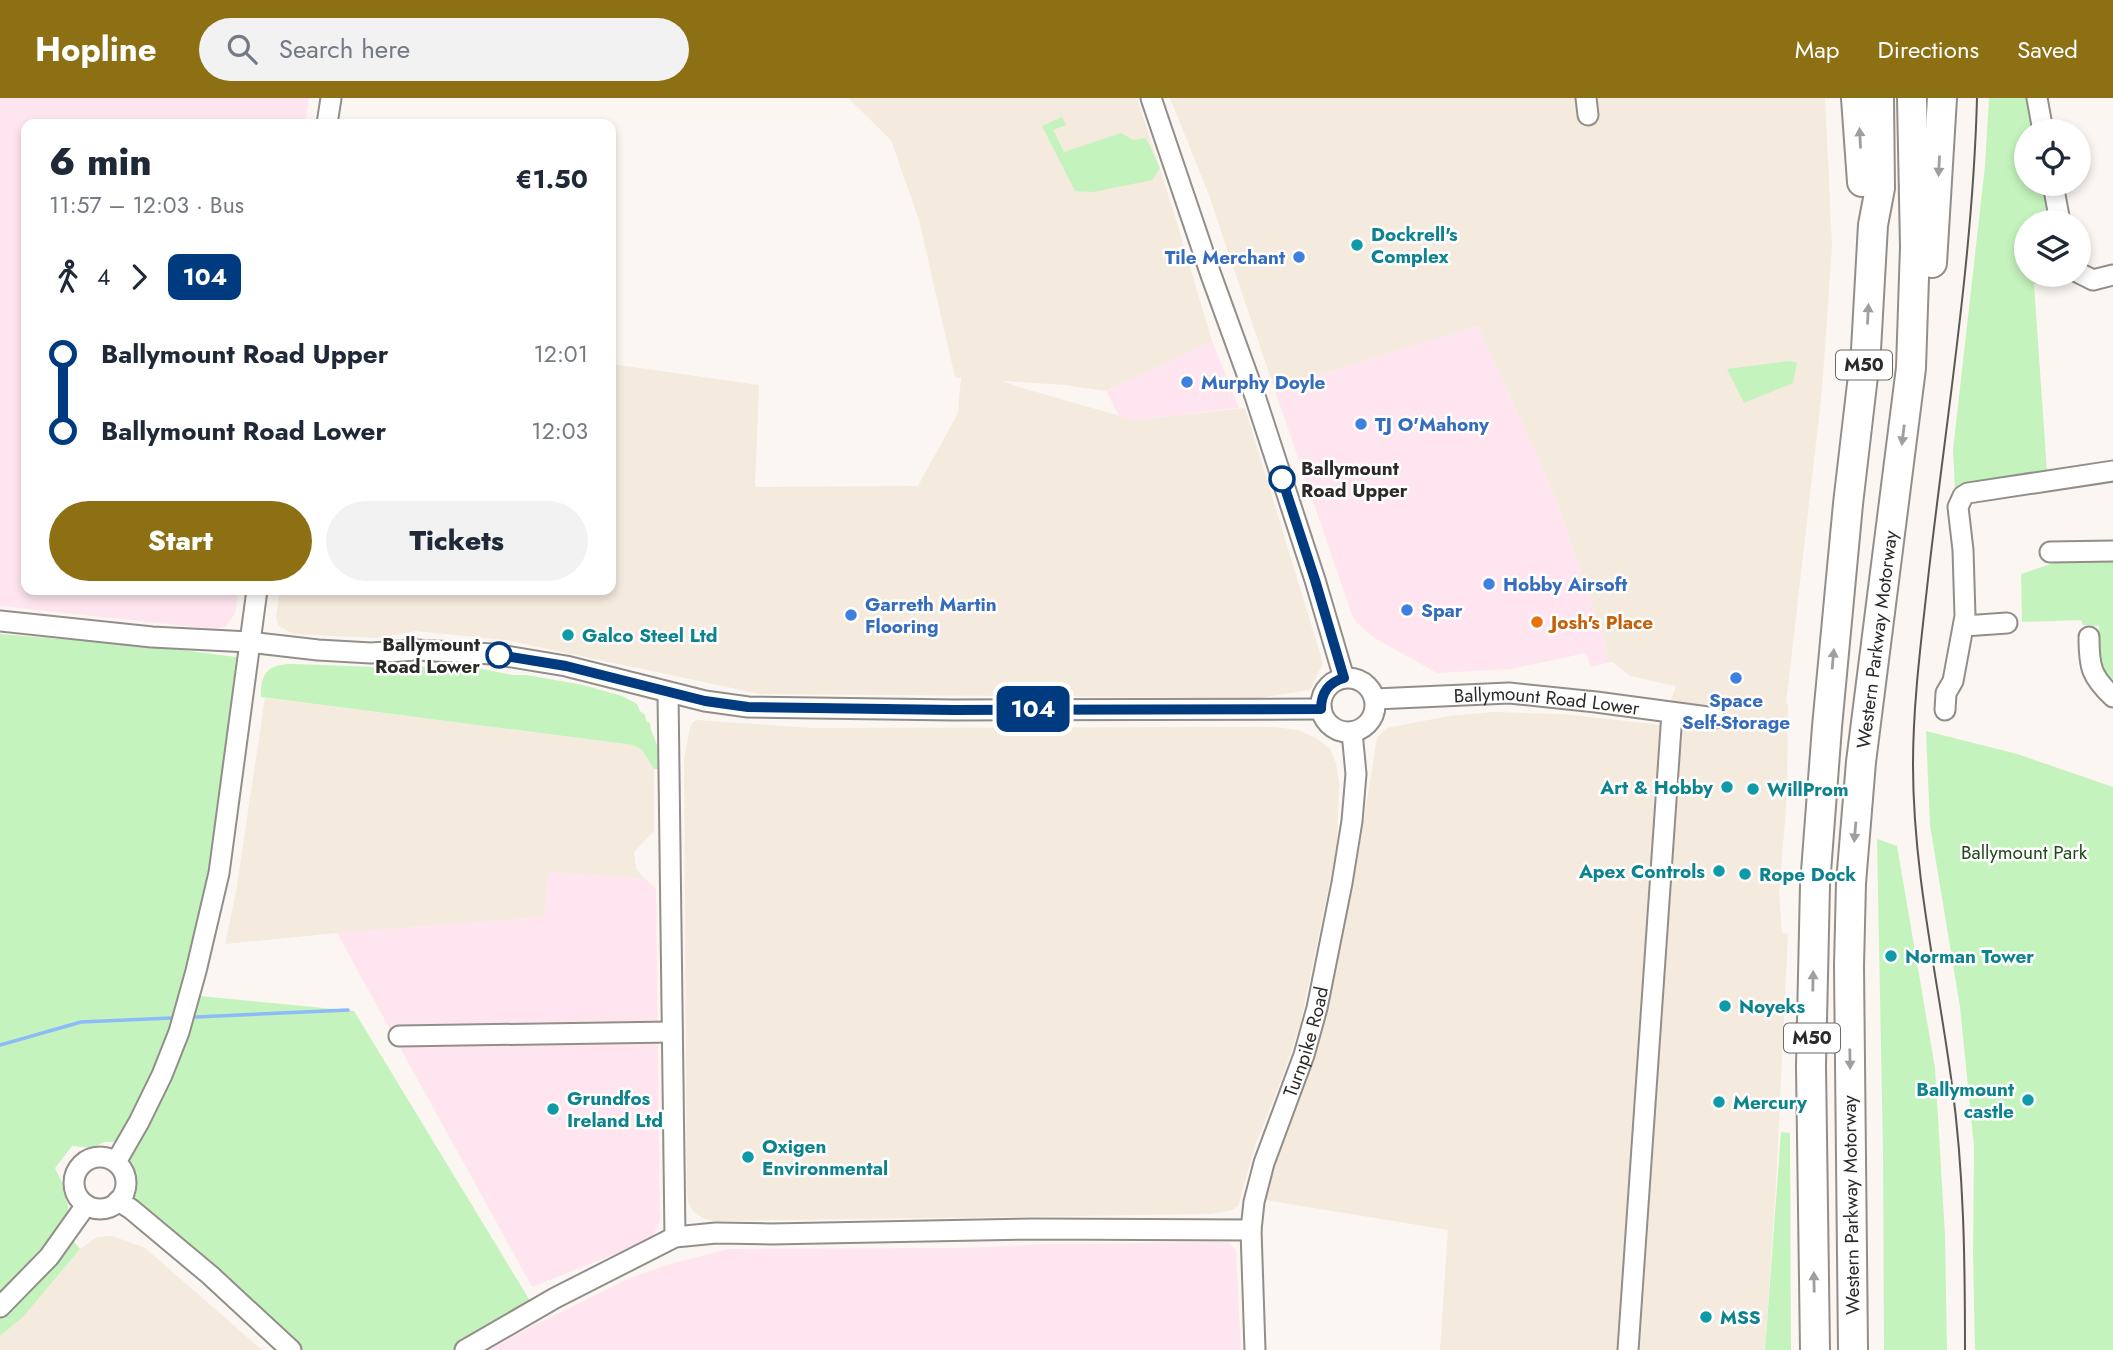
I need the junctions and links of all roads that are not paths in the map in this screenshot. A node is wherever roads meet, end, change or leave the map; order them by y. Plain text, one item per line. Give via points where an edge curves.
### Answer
1 (331, 98) edge
2 (1151, 98) edge
3 (1856, 98) edge
4 (1879, 98) edge
5 (1912, 98) edge
6 (1942, 98) edge
7 (2037, 98) edge
8 (328, 119) edge
9 (2041, 119) edge
10 (1873, 225) junction
11 (2113, 275) edge
12 (2091, 279) edge
13 (1911, 368) junction
14 (2113, 471) edge
15 (2113, 551) edge
16 (2050, 552) dead end
17 (256, 595) edge
18 (0, 621) edge
19 (2007, 623) dead end
20 (1964, 626) junction
21 (2089, 637) dead end
22 (249, 642) junction
23 (1344, 678) junction
24 (668, 693) junction
25 (2113, 697) edge
26 (1375, 699) junction
27 (1321, 709) junction
28 (1945, 710) dead end
29 (1672, 713) junction
30 (1715, 718) dead end
31 (1352, 732) junction
32 (672, 1032) junction
33 (399, 1036) dead end
34 (116, 1162) junction
35 (118, 1201) junction
36 (86, 1205) junction
37 (1251, 1230) junction
38 (675, 1237) junction
39 (0, 1307) edge
40 (291, 1350) edge
41 (465, 1350) edge
42 (1255, 1350) edge
43 (1628, 1350) edge
44 (1815, 1350) edge
45 (1853, 1350) edge

1 - 8 street
2 - 23 street via 1255,396
10 -> 3 highway, M50 via 1866,206
4 - 10 highway, Western Parkway Motorway / M50 via 1880,188
5 - 13 highway, Western Parkway Motorway / M50 via 1915,247
6 -> 13 highway, M50 via 1926,329
7 - 9 street
44 -> 10 highway, Western Parkway Motorway / M50 via 1811,1066 1815,885 1866,350
11 - 12 street
13 -> 45 highway, Western Parkway Motorway / M50 via 1861,762 1851,883
14 - 20 street via 1963,496 1958,507
15 - 16 street
17 - 22 street
18 - 22 street
19 - 20 street
20 - 28 street
21 - 25 street via 2090,669
22 - 24 street via 372,653 492,654 566,666
22 - 34 street via 219,873 197,971 162,1075
23 - 26 street via 1363,682
23 - 27 street via 1328,687
24 - 27 street via 748,707 801,709
24 - 32 street
26 - 29 street, Ballymount Road Lower via 1509,693
26 - 31 street via 1368,724
27 - 31 street via 1329,724
29 - 30 street, Ballymount Road Lower
29 - 43 street
31 - 37 street, Turnpike Road via 1356,774 1340,895 1317,1008 1264,1163
32 - 33 street
32 - 38 street
34 - 35 street via 125,1178
34 - 36 street via 96,1157 80,1167 74,1185
35 - 36 street via 103,1209
35 - 40 street via 210,1275
36 - 39 street via 49,1257
37 - 38 street via 1034,1229
37 - 42 street, Turnpike Road
38 - 41 street via 563,1293

